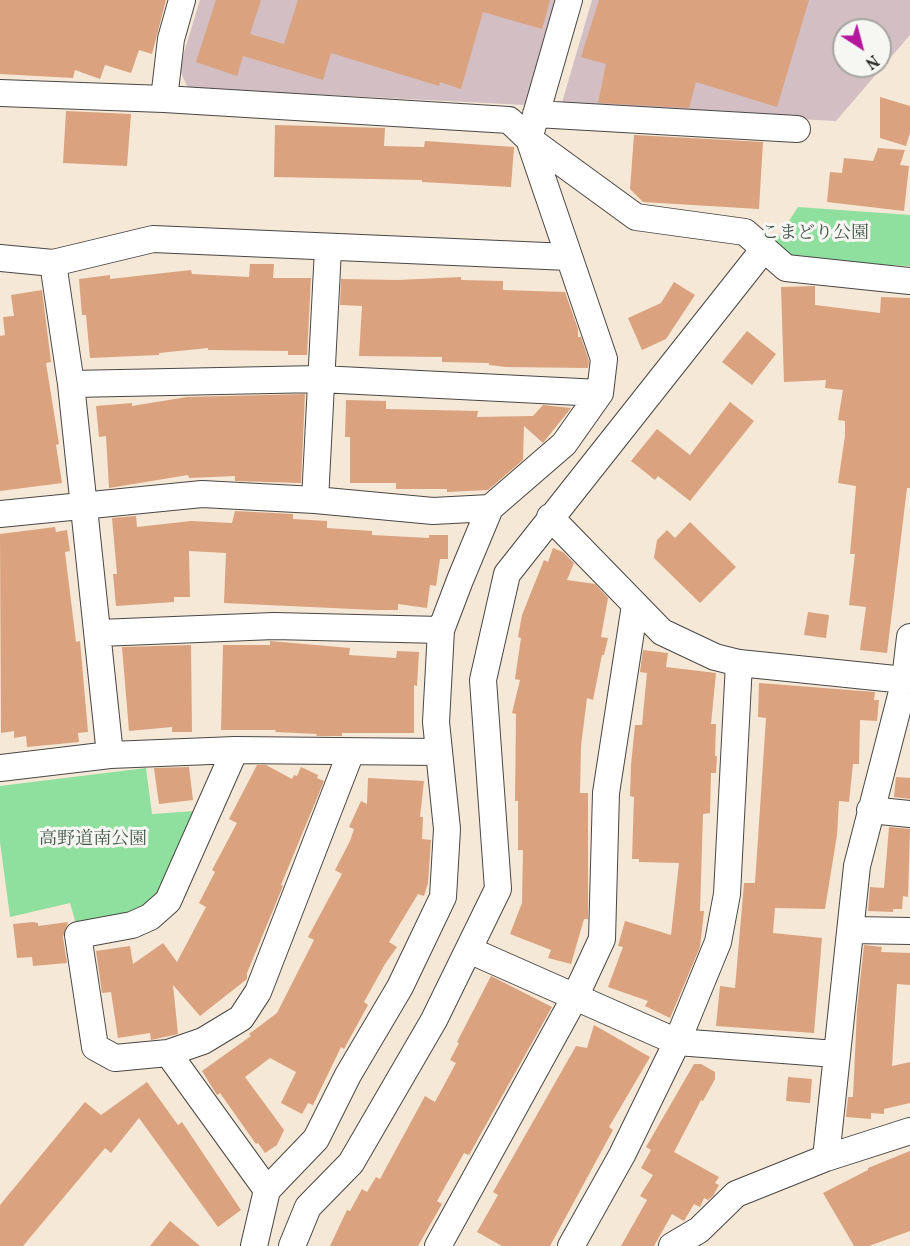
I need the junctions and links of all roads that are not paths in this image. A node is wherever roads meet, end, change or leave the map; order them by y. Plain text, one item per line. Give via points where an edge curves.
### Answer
1 (182, 0) edge
2 (569, 0) edge
3 (0, 93) edge
4 (164, 99) junction
5 (536, 114) junction
6 (797, 129) dead end
7 (529, 139) junction
8 (328, 249) junction
9 (764, 249) junction
10 (568, 257) junction
11 (0, 258) edge
12 (53, 263) junction
13 (910, 281) edge
14 (320, 379) junction
15 (71, 384) junction
16 (600, 393) junction
17 (315, 500) junction
18 (82, 504) junction
19 (490, 508) junction
20 (0, 514) edge
21 (550, 517) junction
22 (635, 605) junction
23 (441, 630) junction
24 (99, 633) junction
25 (910, 637) edge
26 (739, 663) junction
27 (905, 680) junction
28 (235, 750) junction
29 (351, 752) junction
30 (438, 752) junction
31 (110, 755) junction
32 (0, 768) edge
33 (870, 810) junction
34 (910, 814) edge
35 (852, 930) junction
36 (910, 931) edge
37 (469, 950) junction
38 (575, 997) junction
39 (677, 1042) junction
40 (168, 1053) junction
41 (836, 1054) junction
42 (910, 1131) edge
43 (826, 1158) junction
44 (267, 1190) junction
45 (254, 1246) edge
46 (292, 1246) edge
47 (438, 1246) edge
48 (571, 1246) edge
49 (672, 1246) edge

1 - 4 street via 171,39
2 - 5 street
3 - 4 street
4 - 7 street via 509,120
5 - 6 street
5 - 7 street
7 - 9 street via 636,217 745,232
7 - 10 street
8 - 10 street
8 - 12 street via 153,239
8 - 14 street
9 - 13 street via 786,268
9 - 21 street
10 - 16 street via 604,359
11 - 12 street
12 - 15 street
14 - 15 street
14 - 16 street
14 - 17 street
15 - 18 street
16 - 19 street via 564,444
17 - 18 street via 202,495
17 - 19 street via 434,511
18 - 20 street
18 - 24 street
19 - 23 street
21 - 22 street
21 - 37 street via 507,574 483,680 498,889
22 - 26 street via 662,632 715,657
22 - 38 street via 606,793 602,939
23 - 24 street via 274,626
23 - 30 street
24 - 31 street
25 - 27 street
26 - 27 street
26 - 39 street via 727,894 718,942
27 - 33 street
28 - 29 street
28 - 31 street
28 - 40 street via 168,901 150,917 132,925 78,935 95,1047 115,1058
29 - 30 street
29 - 40 street via 258,992 241,1018 203,1041
30 - 44 street via 447,829 443,897 400,987 316,1138
31 - 32 street
33 - 34 street
33 - 35 street via 856,866
35 - 36 street
35 - 41 street
37 - 38 street
37 - 46 street via 434,1020 351,1163 308,1207
38 - 39 street
38 - 47 street
39 - 41 street
39 - 48 street via 622,1155
40 - 44 street
41 - 43 street
42 - 43 street
43 - 49 street via 736,1194 699,1230
44 - 45 street

